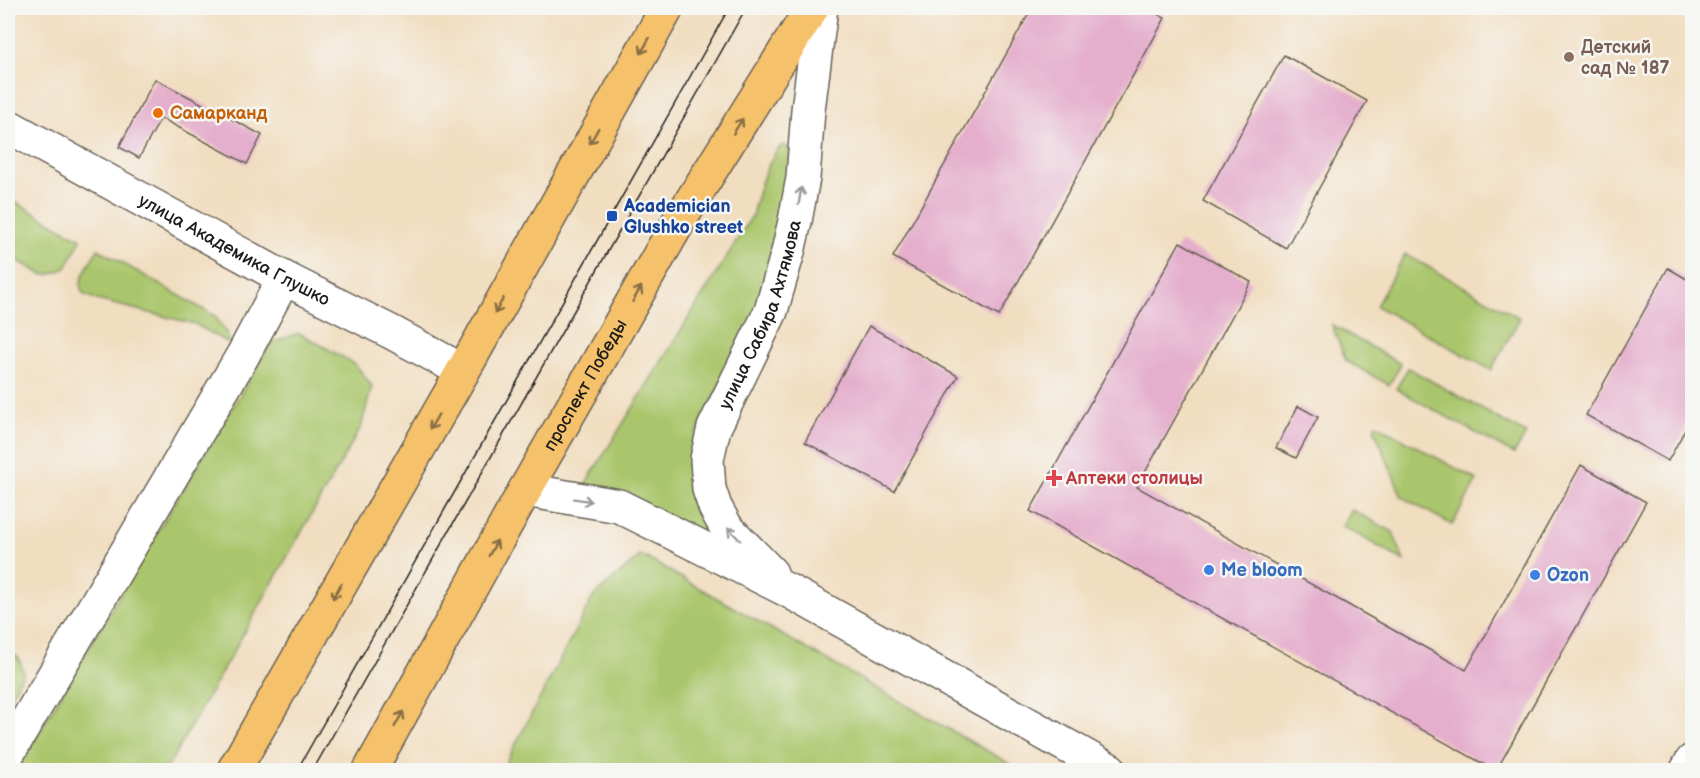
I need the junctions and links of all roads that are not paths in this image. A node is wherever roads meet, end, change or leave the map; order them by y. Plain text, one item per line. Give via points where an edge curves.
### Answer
1 (667, 8) edge
2 (812, 8) edge
3 (821, 8) edge
4 (8, 126) edge
5 (284, 278) junction
6 (463, 371) junction
7 (525, 490) junction
8 (789, 591) junction
9 (8, 753) edge
10 (1692, 761) edge
11 (234, 771) edge
12 (370, 771) edge
13 (1110, 771) edge
14 (1687, 771) edge

1 -> 6 main road
7 -> 2 main road, проспект Победы via 679,221
8 -> 3 street, улица Сабира Ахтямова via 726,526 709,489 706,459 714,428 771,311 788,252 802,178
4 - 5 street, улица Академика Глушко
5 - 6 street, улица Академика Глушко
5 - 9 street via 243,355
6 -> 11 main road
7 -> 8 street, улица Сабира Ахтямова via 619,506
12 -> 7 main road, проспект Победы
8 - 13 street, улица Сабира Ахтямова
10 - 14 street

